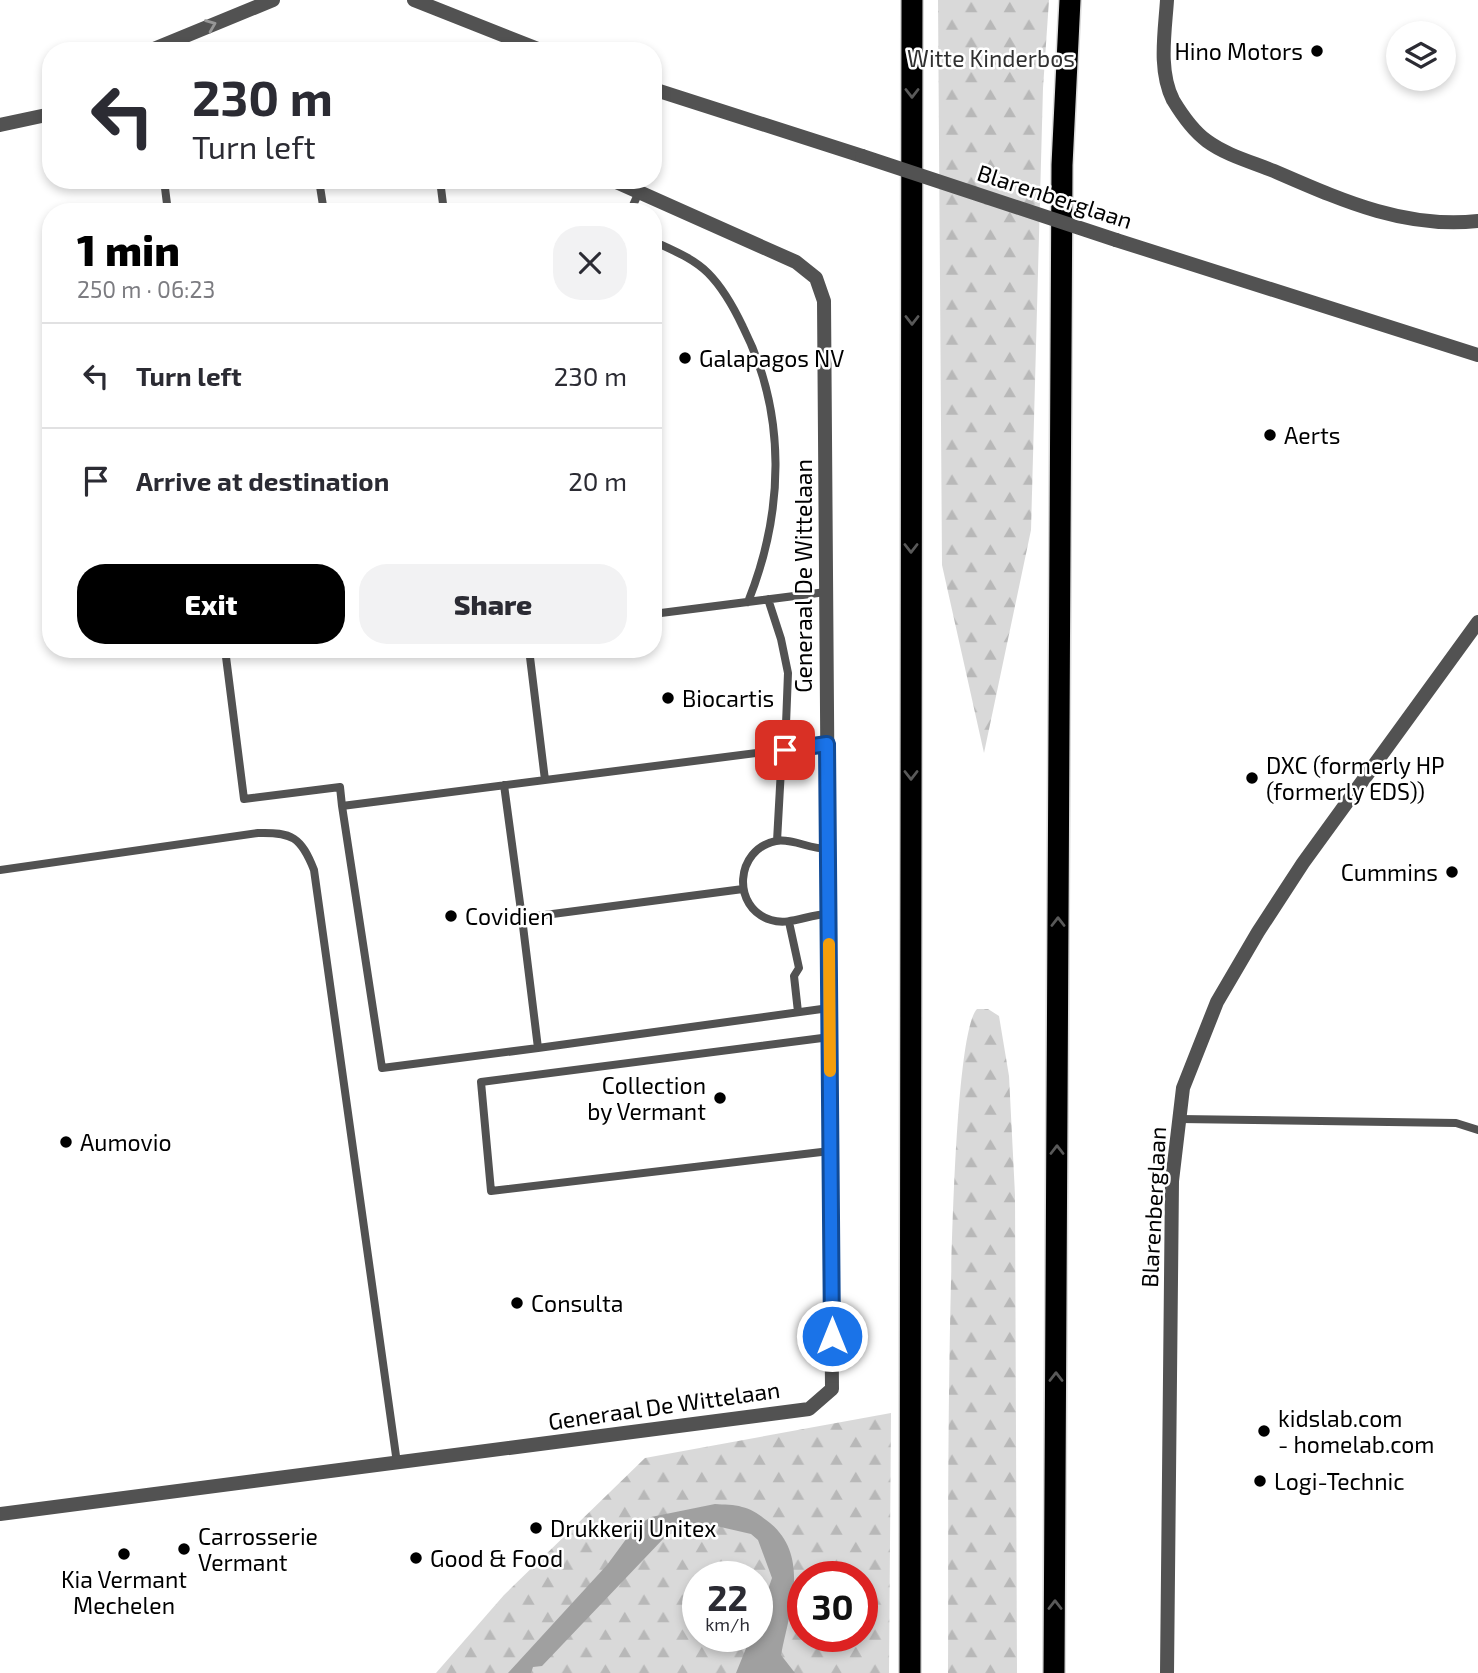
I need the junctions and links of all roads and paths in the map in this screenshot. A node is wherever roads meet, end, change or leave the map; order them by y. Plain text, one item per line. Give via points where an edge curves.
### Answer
1 (273, 0) edge
2 (414, 0) edge
3 (912, 0) edge
4 (1069, 0) edge
5 (1167, 0) edge
6 (171, 42) edge
7 (520, 42) edge
8 (662, 92) edge
9 (42, 116) edge
10 (0, 125) edge
11 (632, 189) edge
12 (639, 192) junction
13 (634, 203) edge
14 (1478, 221) edge
15 (662, 245) edge
16 (1444, 344) junction
17 (1478, 346) edge
18 (1478, 355) edge
19 (826, 592) junction
20 (768, 599) junction
21 (748, 602) junction
22 (662, 613) edge
23 (1478, 622) edge
24 (226, 658) edge
25 (529, 658) edge
26 (827, 744) junction
27 (785, 750) junction
28 (781, 769) dead end
29 (545, 780) junction
30 (504, 785) junction
31 (342, 806) junction
32 (778, 841) junction
33 (828, 849) junction
34 (0, 870) edge
35 (743, 889) junction
36 (829, 914) junction
37 (522, 918) junction
38 (789, 922) junction
39 (829, 1008) junction
40 (798, 1012) junction
41 (830, 1037) junction
42 (538, 1048) junction
43 (1180, 1119) junction
44 (1478, 1130) edge
45 (831, 1150) junction
46 (397, 1463) junction
47 (0, 1514) edge
48 (910, 1673) edge
49 (1054, 1673) edge
50 (1167, 1673) edge

6 -> 1 street
2 - 7 street
3 -> 48 highway
49 -> 4 highway via 1062,165
5 - 14 street via 1165,75 1184,117 1208,141 1347,202 1396,218 1427,223
8 - 16 street, Blarenberglaan, bridge
9 - 10 street
11 - 12 street, Generaal De Wittelaan
12 - 13 lane
12 - 19 street, Generaal De Wittelaan via 796,262 816,278 824,301
15 - 21 lane via 708,272 724,293 749,338 766,386 775,439 776,495 767,549
16 - 17 street, Blarenberglaan
16 - 18 street, Blarenberglaan
19 - 20 lane
19 - 26 street, Generaal De Wittelaan
20 - 21 lane
20 - 27 lane via 788,673
21 - 22 lane
23 - 43 street, Blarenberglaan via 1258,932 1198,1045
24 - 31 lane via 244,799 340,787
25 - 29 lane
26 - 27 lane
26 - 33 street, Generaal De Wittelaan
27 - 29 lane
28 - 32 lane
29 - 30 lane
30 - 31 lane
30 - 37 lane
31 - 42 lane via 382,1068
32 - 33 lane
32 - 35 lane via 750,857
33 - 36 street, Generaal De Wittelaan
34 - 46 lane via 258,833 280,832 296,838 308,853
35 - 37 lane
35 - 38 lane via 759,915
36 - 38 lane via 808,914
36 - 39 street, Generaal De Wittelaan
37 - 42 lane
38 - 40 lane via 799,968 794,976
39 - 40 lane
39 - 41 street, Generaal De Wittelaan
40 - 42 lane
41 - 45 street, Generaal De Wittelaan
41 - 45 lane via 481,1082 491,1191
43 - 44 lane via 1456,1123
43 - 50 street, Blarenberglaan via 1172,1181
45 - 46 street, Generaal De Wittelaan via 832,1388 809,1409
46 - 47 street, Generaal De Wittelaan

